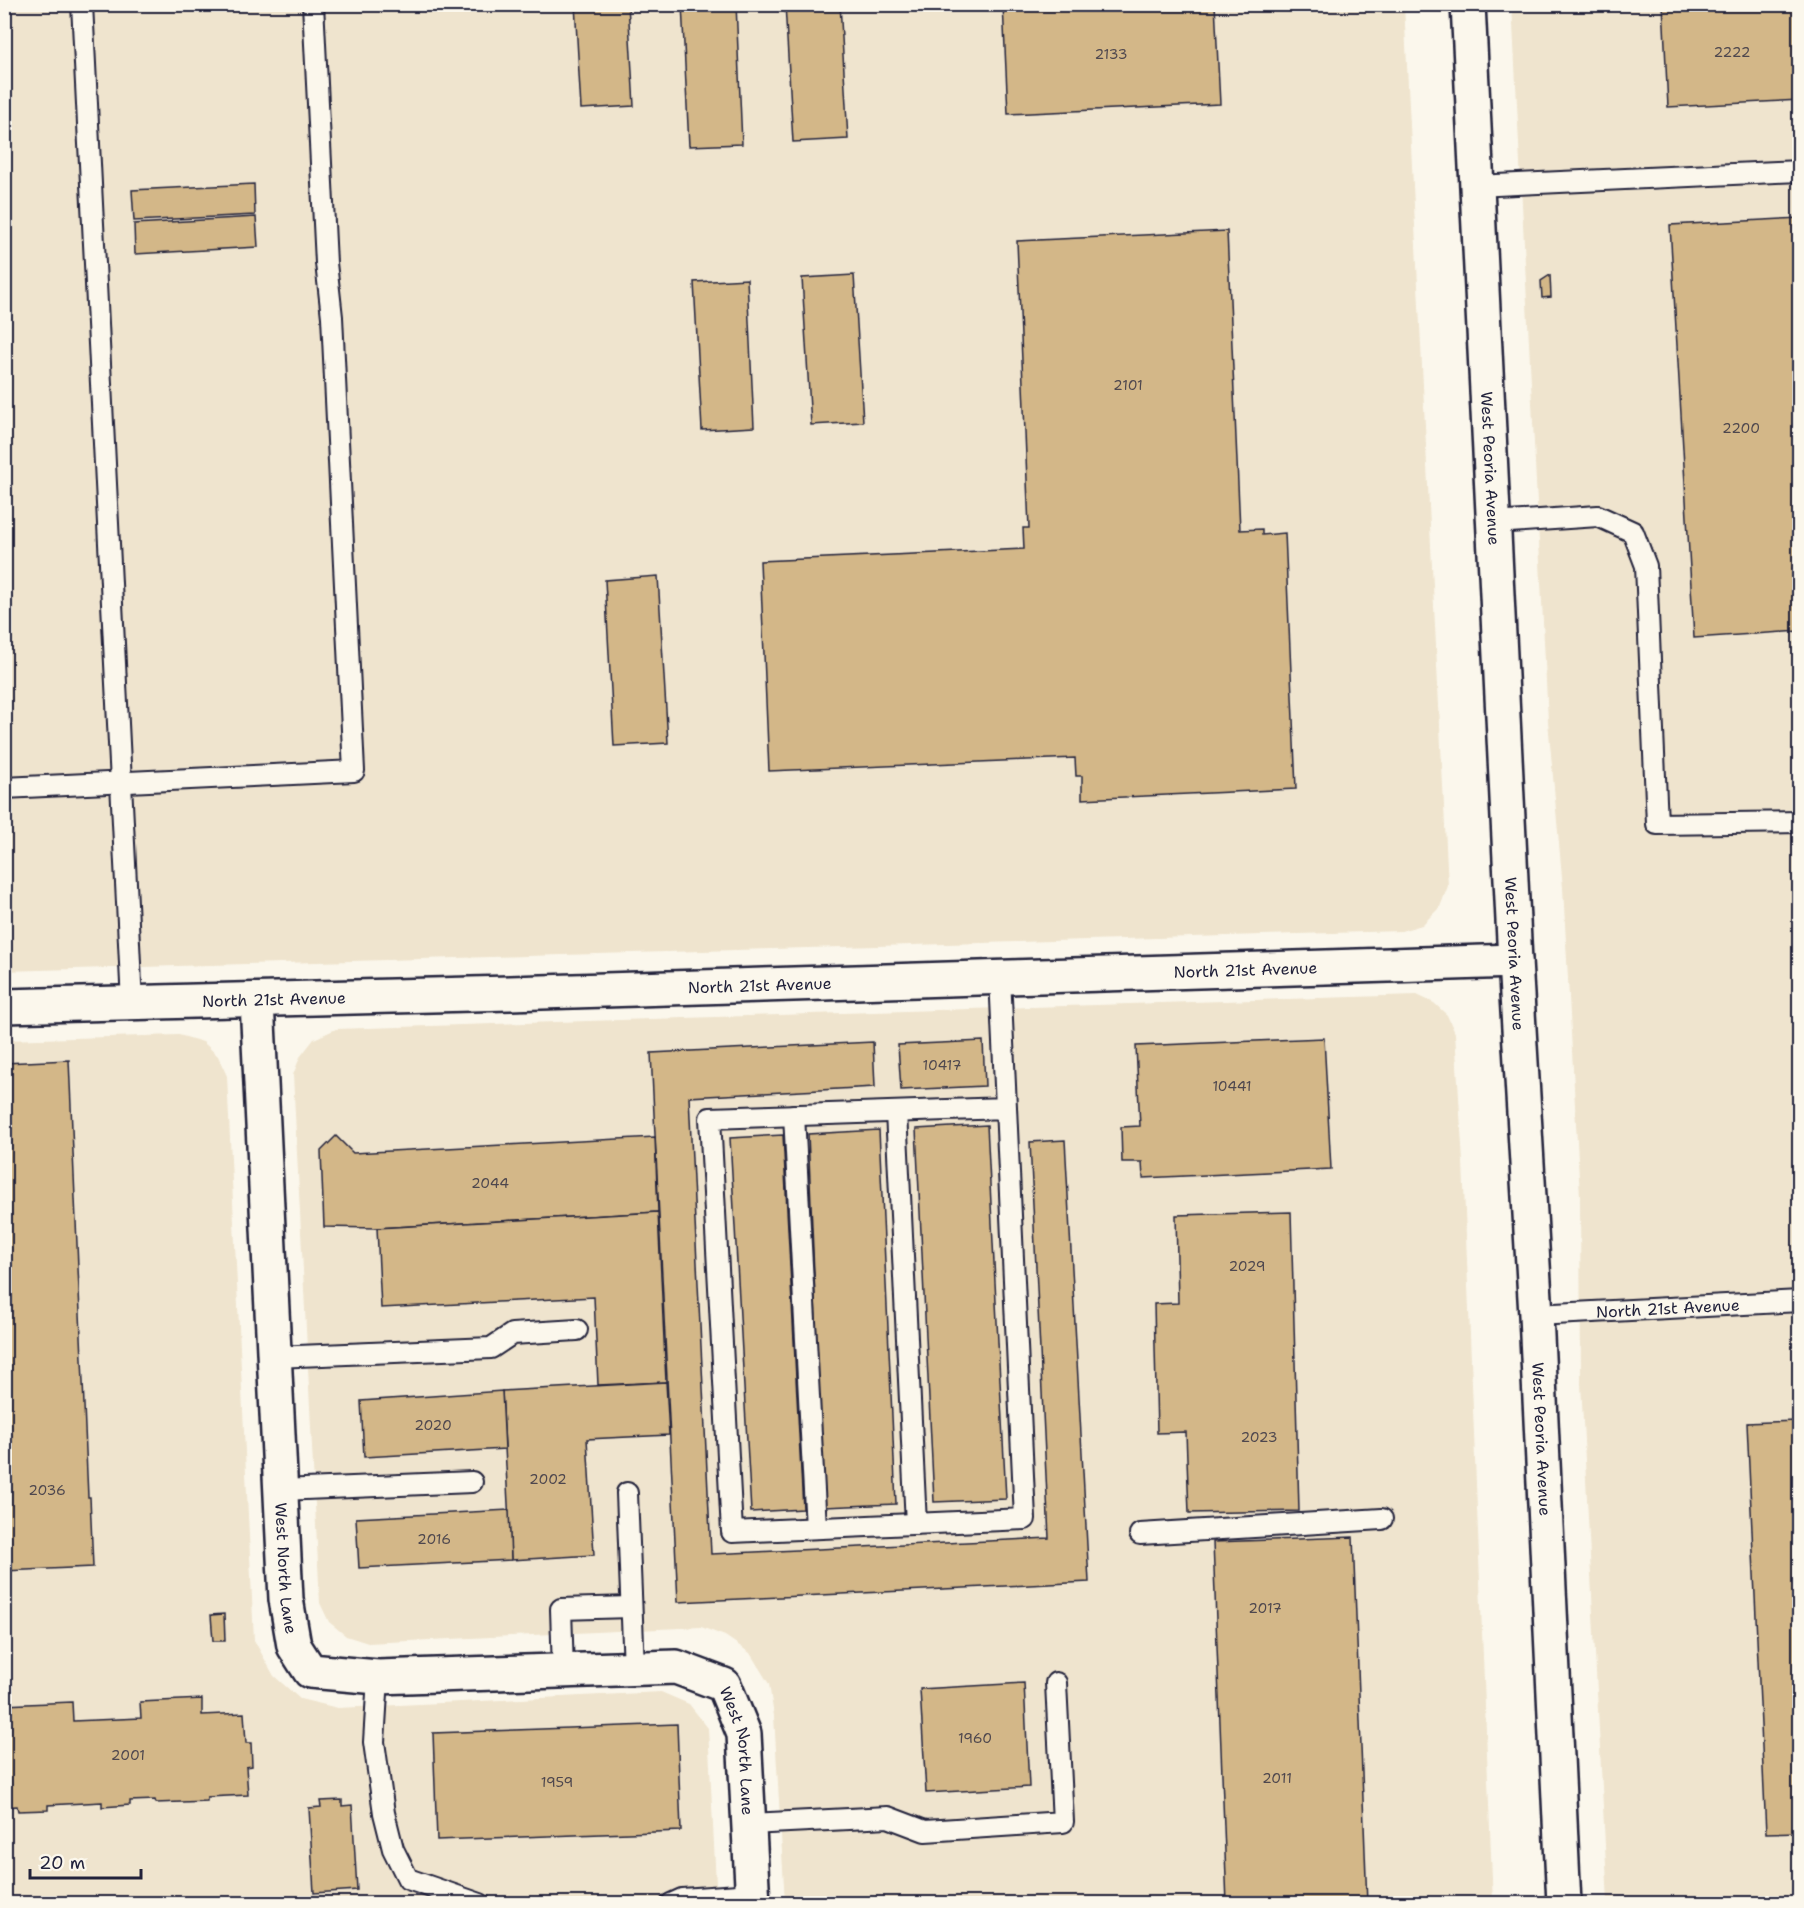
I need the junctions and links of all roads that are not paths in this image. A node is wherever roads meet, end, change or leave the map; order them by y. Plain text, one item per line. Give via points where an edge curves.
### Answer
1 (82, 4) edge
2 (313, 4) edge
3 (1468, 4) edge
4 (1800, 171) edge
5 (1476, 186) junction
6 (1494, 523) junction
7 (121, 783) junction
8 (4, 789) edge
9 (1800, 822) edge
10 (1515, 961) junction
11 (1000, 977) junction
12 (257, 1001) junction
13 (132, 1003) junction
14 (4, 1006) edge
15 (1006, 1108) junction
16 (897, 1112) junction
17 (794, 1115) junction
18 (1800, 1301) edge
19 (1536, 1315) junction
20 (577, 1330) dead end
21 (274, 1357) junction
22 (472, 1482) dead end
23 (281, 1490) junction
24 (627, 1493) dead end
25 (1383, 1519) dead end
26 (916, 1524) junction
27 (816, 1528) junction
28 (1140, 1534) dead end
29 (632, 1608) junction
30 (634, 1669) junction
31 (562, 1671) junction
32 (378, 1677) junction
33 (1056, 1683) dead end
34 (749, 1824) junction
35 (753, 1899) edge
36 (480, 1904) edge
37 (671, 1904) edge
38 (1564, 1904) edge

1 - 7 lane
2 - 7 lane via 354,771
3 - 5 street, West Peoria Avenue
4 - 5 lane
5 - 6 street, West Peoria Avenue
6 - 9 lane via 1598,516 1633,532 1646,566 1657,824
6 - 10 street, West Peoria Avenue
7 - 8 lane
7 - 13 lane
10 - 11 street, North 21st Avenue
10 - 19 street, West Peoria Avenue
11 - 12 street, North 21st Avenue
11 - 15 lane
12 - 13 street, North 21st Avenue
12 - 21 street, West North Lane
13 - 14 street, North 21st Avenue
15 - 16 lane
15 - 26 lane via 1025,1519
16 - 17 lane
16 - 26 lane
17 - 27 lane
17 - 27 lane via 710,1118 731,1520 732,1532
18 - 19 lane, North 21st Avenue
19 - 38 street, West Peoria Avenue
20 - 21 lane via 512,1334 491,1348
21 - 23 street, West North Lane
22 - 23 lane
23 - 32 street, West North Lane via 286,1599 294,1646 310,1671
24 - 29 lane
25 - 28 lane
26 - 27 lane
29 - 30 lane
29 - 31 lane via 561,1609
30 - 31 street, West North Lane
30 - 34 street, West North Lane via 676,1667 724,1685 744,1734
31 - 32 street, West North Lane
32 - 36 lane via 374,1742 393,1849 408,1879
33 - 34 lane via 1063,1822 925,1832 888,1817
34 - 35 street, West North Lane
35 - 37 lane via 682,1899

